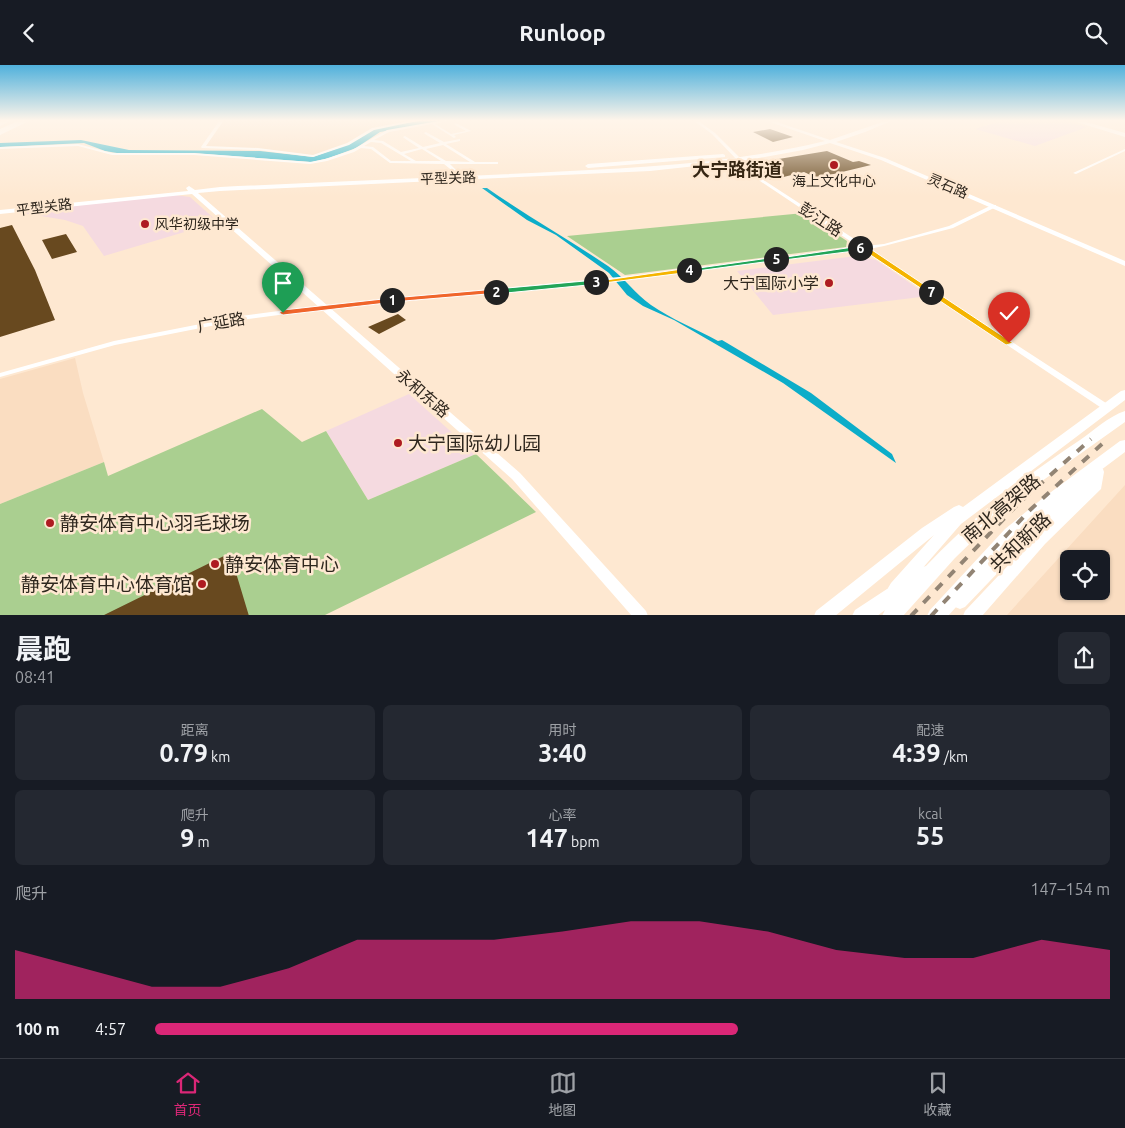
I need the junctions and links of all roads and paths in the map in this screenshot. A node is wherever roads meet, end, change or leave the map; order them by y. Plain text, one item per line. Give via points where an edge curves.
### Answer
1 (61, 146) edge
2 (81, 146) edge
3 (204, 146) edge
4 (343, 146) edge
5 (375, 146) edge
6 (387, 146) edge
7 (419, 146) edge
8 (434, 146) edge
9 (445, 146) edge
10 (727, 146) edge
11 (801, 146) edge
12 (850, 146) edge
13 (852, 146) edge
14 (362, 147) joint
15 (0, 148) edge
16 (372, 148) junction
17 (423, 148) junction
18 (1125, 150) edge
19 (401, 153) junction
20 (738, 157) junction
21 (468, 159) junction
22 (415, 162) junction
23 (445, 162) junction
24 (452, 162) junction
25 (474, 163) junction
26 (497, 163) dead end
27 (1075, 173) dead end
28 (459, 175) junction
29 (190, 190) junction
30 (994, 206) junction
31 (0, 210) edge
32 (864, 248) junction
33 (1125, 260) edge
34 (1125, 265) edge
35 (607, 281) joint
36 (324, 307) junction
37 (0, 375) edge
38 (1125, 394) edge
39 (1106, 407) junction
40 (1125, 416) edge
41 (1125, 445) edge
42 (1125, 451) edge
43 (1098, 472) junction
44 (978, 502) junction
45 (937, 565) junction
46 (641, 615) edge
47 (822, 615) edge
48 (861, 615) edge
49 (869, 615) edge
50 (891, 615) edge
51 (936, 615) edge
52 (947, 615) edge
53 (971, 615) edge

1 - 15 street
2 - 14 street via 112,154 203,155 304,163 326,161
3 - 4 street via 313,156
5 - 16 street
6 - 19 street
7 - 17 street
8 - 17 street
9 - 21 street
10 - 20 street, 彭江路
11 - 20 street, 平型关路
12 - 30 street, 灵石路
13 - 33 street, 灵石路 via 922,171
14 - 16 street
16 - 22 street via 390,162
17 - 19 street
17 - 23 street
18 - 27 street
19 - 22 street
20 - 28 street, 平型关路
20 - 29 street, 平型关路 via 650,169
20 - 32 street, 彭江路 via 761,180
21 - 24 street
21 - 25 street
22 - 23 street
23 - 24 street
23 - 28 street
24 - 25 street
25 - 26 street
28 - 29 street, 平型关路
29 - 31 street, 平型关路
29 - 36 street, 永和东路
30 - 32 street, 广延路 via 951,227
30 - 34 street, 灵石路
32 - 35 street, 广延路
32 - 39 street, 彭江路
35 - 36 street, 广延路
36 - 37 street, 广延路 via 174,330
36 - 46 street, 永和东路 via 516,476
38 - 39 main road
39 - 44 main road
40 - 45 highway, 南北高架路 via 987,517
41 - 51 highway, 南北高架路 via 1011,534
42 - 43 main road, 共和新路
43 - 52 main road, 共和新路 via 1029,531
43 - 53 main road, 共和新路 via 1096,485
44 - 47 main road via 927,532
44 - 49 main road via 956,520
45 - 48 highway
45 - 50 highway, 南北高架路

